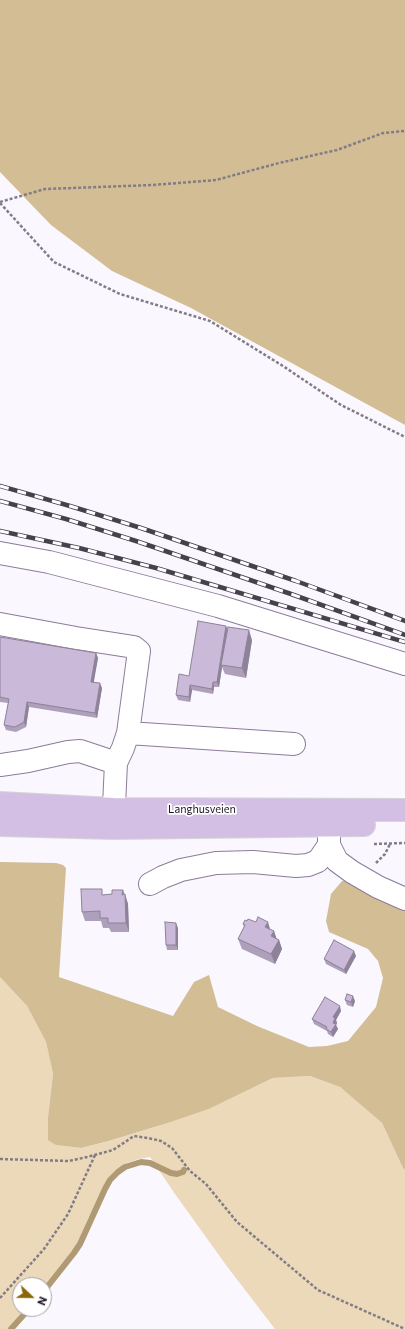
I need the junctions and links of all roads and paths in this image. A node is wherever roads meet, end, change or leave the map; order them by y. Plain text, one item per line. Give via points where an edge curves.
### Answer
1 (405, 131) edge
2 (0, 202) edge
3 (405, 437) edge
4 (0, 553) edge
5 (0, 624) edge
6 (405, 664) edge
7 (128, 733) junction
8 (294, 744) dead end
9 (116, 763) junction
10 (0, 765) edge
11 (0, 804) edge
12 (405, 810) edge
13 (113, 818) junction
14 (405, 824) edge
15 (0, 825) edge
16 (329, 826) junction
17 (150, 884) dead end
18 (405, 899) edge
19 (95, 1155) junction
20 (0, 1159) edge
21 (0, 1298) edge
22 (405, 1328) edge

1 - 2 path via 383,132 338,150 216,180 45,189
2 - 3 path via 54,262 120,294 210,321 341,405
4 - 6 lane via 49,562 218,606
5 - 7 lane via 134,647 139,651
7 - 8 lane
7 - 9 lane
9 - 10 lane via 80,751
9 - 13 lane
11 - 13 main road, Langhusveien
12 - 16 main road, Langhusveien
13 - 15 main road, Langhusveien
13 - 16 main road, Langhusveien
14 - 16 main road, Langhusveien
16 - 17 lane via 318,861 308,865 216,863 181,870
16 - 18 lane via 337,861 378,888
19 - 20 path via 69,1161
19 - 21 path via 68,1214 44,1249
19 - 22 path via 113,1150 134,1136 167,1144 190,1171 206,1184 237,1222 318,1290

